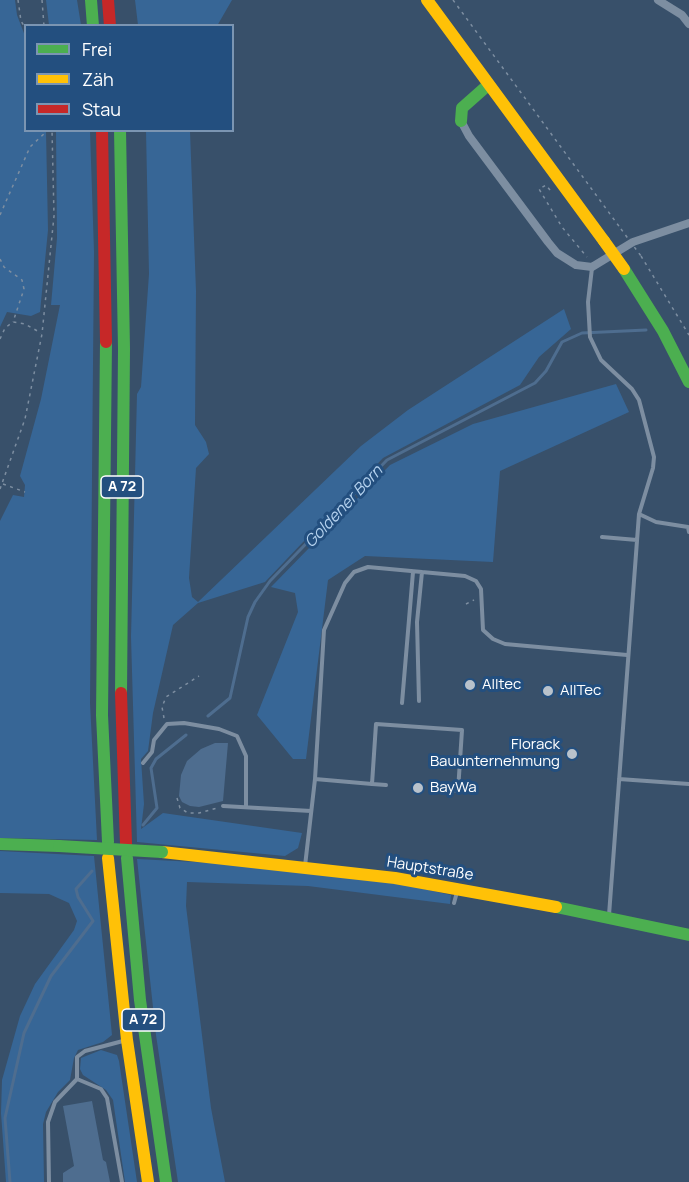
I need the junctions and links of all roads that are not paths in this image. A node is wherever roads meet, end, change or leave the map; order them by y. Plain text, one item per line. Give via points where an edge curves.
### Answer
1 (91, 0) edge
2 (108, 0) edge
3 (427, 0) edge
4 (658, 0) edge
5 (93, 24) edge
6 (110, 24) edge
7 (689, 24) edge
8 (488, 84) junction
9 (461, 121) joint
10 (102, 132) edge
11 (120, 132) edge
12 (689, 223) edge
13 (593, 263) junction
14 (689, 382) edge
15 (639, 514) junction
16 (689, 532) edge
17 (602, 537) dead end
18 (637, 540) junction
19 (413, 572) junction
20 (422, 572) junction
21 (627, 655) junction
22 (419, 701) dead end
23 (402, 703) dead end
24 (143, 763) dead end
25 (315, 779) junction
26 (619, 779) junction
27 (372, 784) junction
28 (689, 784) edge
29 (386, 785) dead end
30 (450, 790) dead end
31 (223, 806) road end
32 (246, 807) junction
33 (311, 811) junction
34 (108, 842) dead end
35 (0, 844) edge
36 (126, 844) dead end
37 (108, 858) dead end
38 (127, 858) dead end
39 (305, 866) junction
40 (457, 889) junction
41 (454, 903) dead end
42 (609, 919) junction
43 (689, 935) edge
44 (127, 1040) junction
45 (77, 1079) junction
46 (49, 1182) edge
47 (122, 1182) edge
48 (148, 1182) edge
49 (166, 1182) edge

1 - 5 main road
2 - 6 main road
3 - 8 main road
4 - 7 street
8 - 9 main road via 466,102
8 - 14 main road, bridge via 624,269
9 - 13 street via 557,253 576,265
10 - 34 main road, A 72 via 106,342 102,715
11 - 36 main road, A 72 via 124,338 121,721
12 - 13 street via 633,242
13 - 15 lane via 588,302 590,337 601,360 639,400 649,431 653,468
15 - 16 lane via 656,522 688,527
15 - 18 lane
17 - 18 lane
18 - 21 lane
19 - 20 lane
19 - 23 lane
19 - 25 lane via 368,567 354,572 345,583 324,630
20 - 21 lane via 465,576 476,581 481,589 483,630 505,644
20 - 22 lane via 417,622
21 - 26 lane
24 - 32 lane via 167,724 184,723 237,736 246,756
25 - 27 lane
25 - 33 lane
26 - 28 lane
26 - 42 lane
27 - 29 lane
27 - 30 lane via 376,724 462,730 458,791
31 - 32 lane
32 - 33 lane
33 - 39 lane
35 - 39 main road, Hauptstraße, bridge via 162,852
37 - 44 main road, A 72
38 - 49 main road, A 72 via 140,1000
39 - 40 main road, Hauptstraße
40 - 41 lane
40 - 42 main road, Hauptstraße
42 - 43 main road, Hauptstraße
44 - 45 lane via 85,1051 77,1057
44 - 48 main road, A 72
45 - 46 lane via 55,1102 48,1122
45 - 47 lane via 101,1089 107,1098

